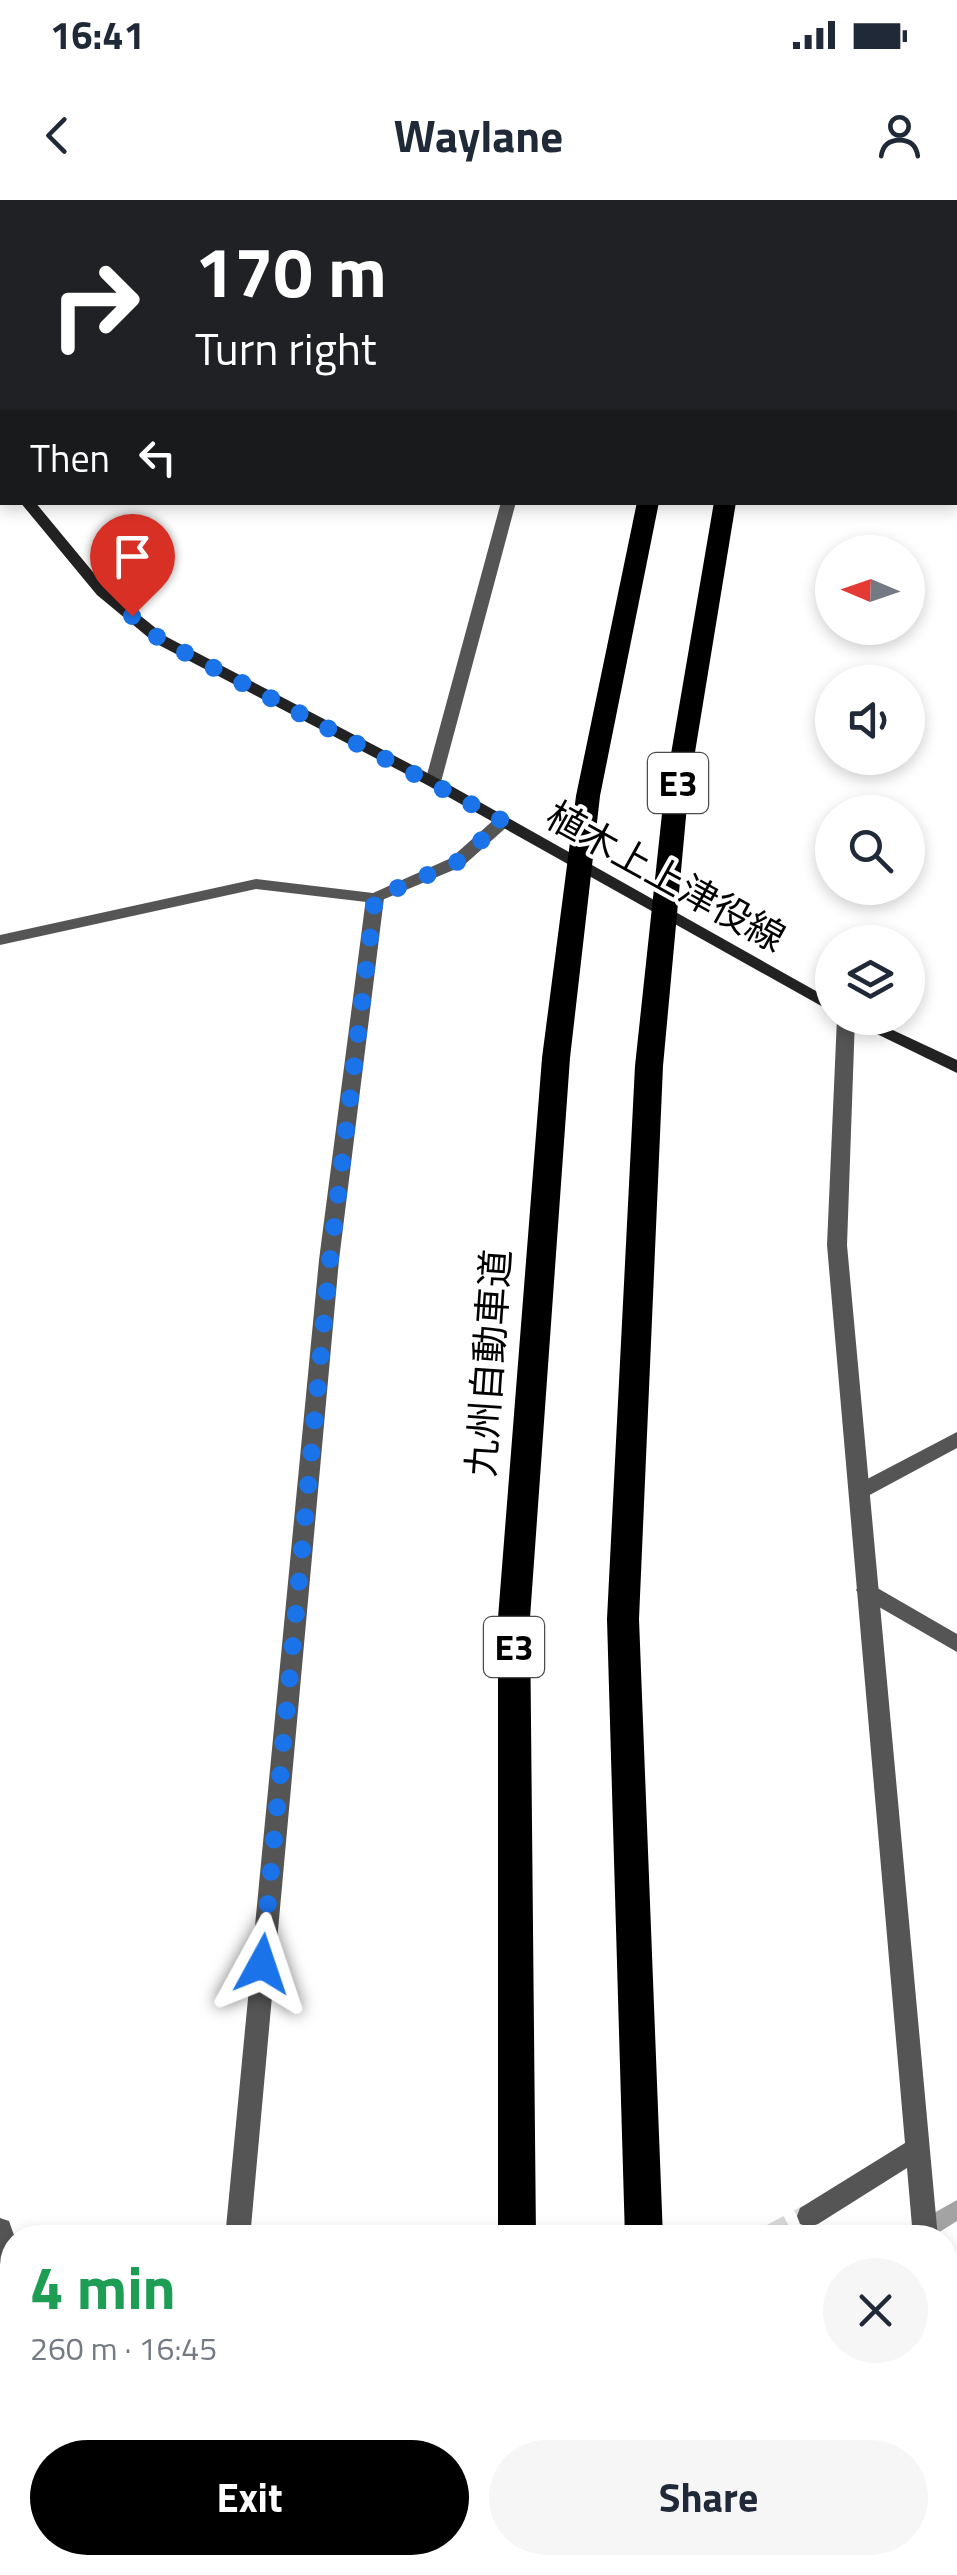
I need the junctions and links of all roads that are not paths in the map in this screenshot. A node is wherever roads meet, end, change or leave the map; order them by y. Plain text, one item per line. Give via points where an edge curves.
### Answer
1 (30, 505) edge
2 (508, 505) edge
3 (647, 505) edge
4 (725, 505) edge
5 (433, 782) junction
6 (503, 821) junction
7 (375, 898) junction
8 (0, 940) edge
9 (815, 996) edge
10 (849, 1035) edge
11 (886, 1035) edge
12 (957, 1068) edge
13 (957, 1439) edge
14 (859, 1492) junction
15 (867, 1590) junction
16 (957, 1644) edge
17 (915, 2150) junction
18 (809, 2216) tunnel mouth
19 (237, 2225) edge
20 (517, 2225) edge
21 (644, 2225) edge
22 (924, 2225) edge

1 - 5 main road, 植木上上津役線 via 102,592 161,640
2 - 5 street
3 - 20 highway, 九州自動車道 / E3 via 588,796 556,1058 514,1618
4 - 21 highway, E3 via 676,795 649,1066 623,1619
5 - 6 main road, 植木上上津役線
6 - 7 street via 457,862
6 - 9 main road, 植木上上津役線
7 - 8 street via 256,884
7 - 19 street via 330,1260
10 - 14 street via 837,1245
11 - 12 main road
13 - 14 street
14 - 15 street
15 - 16 street
15 - 17 street
17 - 18 street
17 - 22 street

